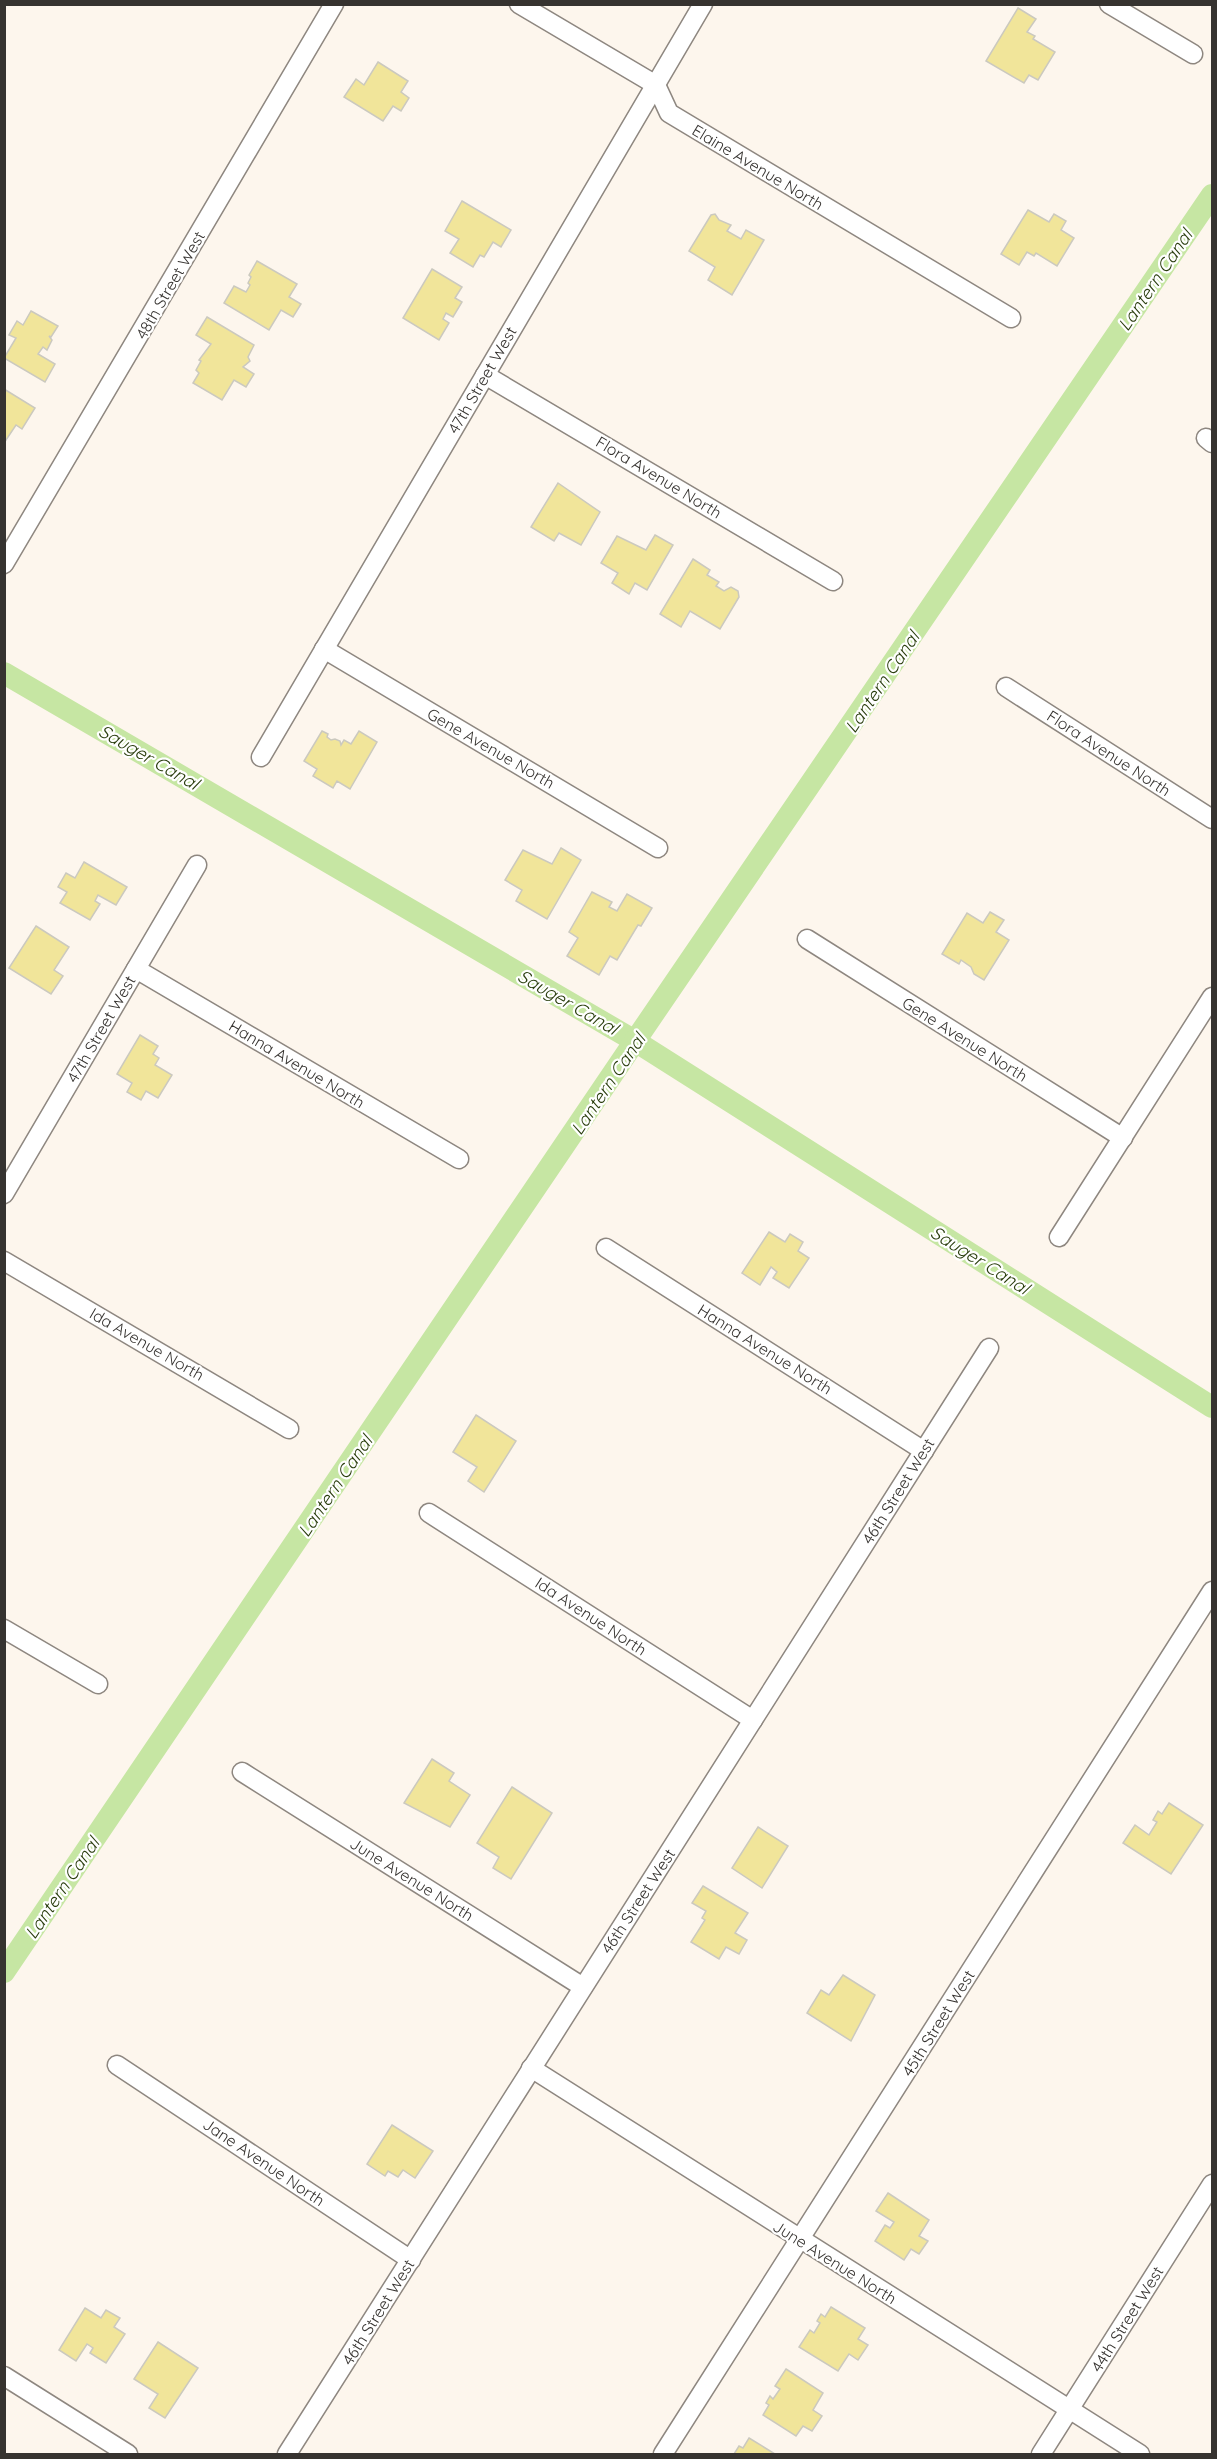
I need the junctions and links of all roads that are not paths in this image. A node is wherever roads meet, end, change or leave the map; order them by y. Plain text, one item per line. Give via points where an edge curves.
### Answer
1 (334, 4) edge
2 (519, 4) edge
3 (703, 4) edge
4 (1109, 4) edge
5 (1193, 54) dead end
6 (656, 85) junction
7 (1011, 318) dead end
8 (485, 375) junction
9 (4, 564) edge
10 (834, 581) dead end
11 (324, 649) junction
12 (1006, 687) dead end
13 (261, 757) dead end
14 (1212, 819) edge
15 (658, 848) dead end
16 (197, 865) dead end
17 (807, 939) dead end
18 (136, 969) junction
19 (1212, 997) edge
20 (1123, 1138) junction
21 (459, 1160) dead end
22 (4, 1194) edge
23 (1059, 1237) dead end
24 (606, 1248) dead end
25 (4, 1261) edge
26 (989, 1348) dead end
27 (289, 1429) dead end
28 (924, 1451) junction
29 (429, 1512) dead end
30 (1212, 1591) edge
31 (4, 1629) edge
32 (98, 1684) dead end
33 (753, 1720) junction
34 (242, 1772) dead end
35 (583, 1987) junction
36 (117, 2065) dead end
37 (531, 2068) junction
38 (1212, 2184) edge
39 (801, 2241) junction
40 (411, 2260) junction
41 (4, 2376) edge
42 (1069, 2409) junction
43 (128, 2454) edge
44 (287, 2454) edge
45 (663, 2454) edge
46 (1041, 2454) edge
47 (1140, 2454) edge

1 - 9 street, 48th Street West
2 - 6 street
3 - 6 street, 47th Street West
4 - 5 street
6 - 7 street, Elaine Avenue North via 669,113
6 - 8 street, 47th Street West
8 - 10 street, Flora Avenue North
8 - 11 street, 47th Street West
11 - 13 street, 47th Street West
11 - 15 street, Gene Avenue North
12 - 14 street, Flora Avenue North
16 - 18 street, 47th Street West
17 - 20 street, Gene Avenue North
18 - 21 street, Hanna Avenue North
18 - 22 street, 47th Street West
19 - 20 street
20 - 23 street
24 - 28 street, Hanna Avenue North
25 - 27 street, Ida Avenue North
26 - 28 street, 46th Street West
28 - 33 street, 46th Street West
29 - 33 street, Ida Avenue North
30 - 39 street, 45th Street West
31 - 32 street
33 - 35 street, 46th Street West
34 - 35 street, June Avenue North
35 - 37 street, 46th Street West
36 - 40 street, Jane Avenue North
37 - 39 street, June Avenue North
37 - 40 street, 46th Street West
38 - 42 street, 44th Street West
39 - 42 street, June Avenue North
39 - 45 street, 45th Street West
40 - 44 street, 46th Street West
41 - 43 street
42 - 46 street, 44th Street West
42 - 47 street, June Avenue North

